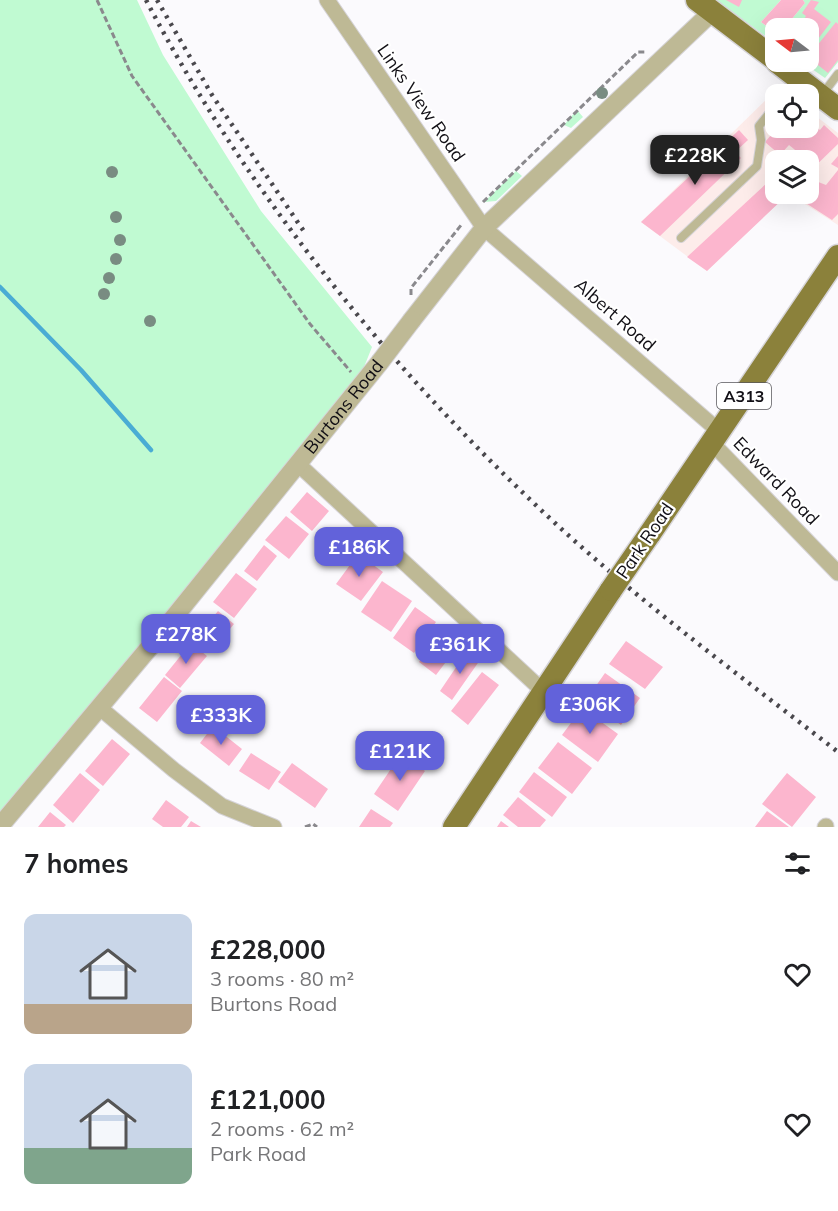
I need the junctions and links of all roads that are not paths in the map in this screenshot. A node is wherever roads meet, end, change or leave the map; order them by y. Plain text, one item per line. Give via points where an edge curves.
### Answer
1 (327, 0) edge
2 (705, 6) edge
3 (765, 52) edge
4 (838, 74) edge
5 (830, 103) edge
6 (765, 119) edge
7 (484, 228) junction
8 (681, 238) dead end
9 (838, 256) edge
10 (716, 437) junction
11 (299, 465) junction
12 (835, 564) edge
13 (543, 691) junction
14 (100, 708) junction
15 (0, 826) edge
16 (274, 827) edge
17 (454, 827) edge

1 - 7 street, Links View Road
2 - 3 main road
2 - 7 street, Burtons Road
4 - 5 lane
6 - 8 lane via 759,126 757,166
7 - 10 street, Albert Road
7 - 11 street, Burtons Road, bridge
9 - 10 main road, Park Road / A313
10 - 12 street, Edward Road
10 - 13 main road, Park Road / A313, bridge
11 - 13 street
11 - 14 street, Burtons Road
13 - 17 main road, Park Road / A313
14 - 15 street, Burtons Road
14 - 16 street via 222,806

